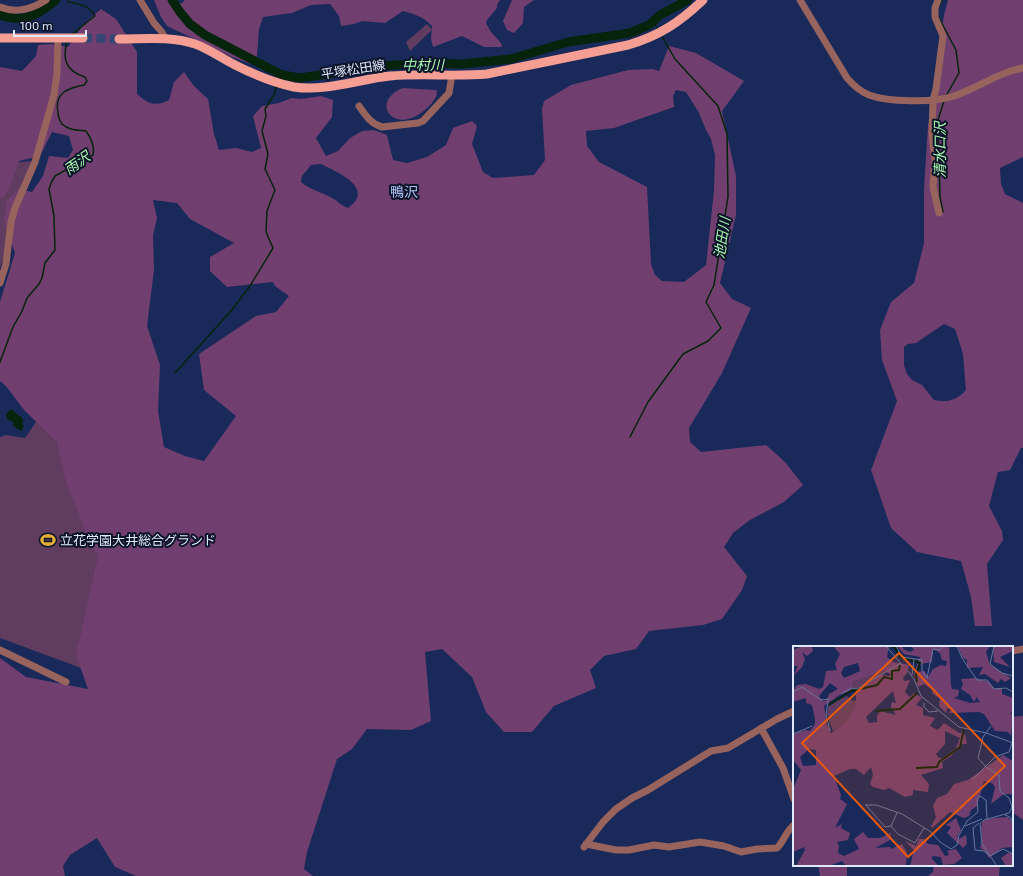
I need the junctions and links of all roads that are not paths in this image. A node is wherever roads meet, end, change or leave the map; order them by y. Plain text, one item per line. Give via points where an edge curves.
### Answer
1 (46, 0) edge
2 (140, 0) edge
3 (703, 0) edge
4 (800, 0) edge
5 (938, 0) edge
6 (0, 7) edge
7 (0, 38) edge
8 (58, 38) junction
9 (83, 38) tunnel mouth
10 (119, 39) tunnel mouth
11 (166, 39) junction
12 (1023, 68) edge
13 (452, 75) junction
14 (933, 100) junction
15 (359, 106) dead end
16 (939, 213) dead end
17 (0, 283) edge
18 (1023, 649) edge
19 (0, 650) edge
20 (1013, 651) edge
21 (66, 682) dead end
22 (793, 712) edge
23 (761, 728) junction
24 (793, 797) edge
25 (793, 826) edge

1 - 6 street via 33,8 16,11
2 - 11 street
3 - 13 main road, 平塚松田線 via 678,22 642,41 499,72
4 - 14 street via 855,87 880,98
5 - 14 street via 935,17 943,36
7 - 8 main road
8 - 9 main road
8 - 17 street via 54,95 35,162 11,222 6,264
10 - 11 main road, 平塚松田線
11 - 13 main road, 平塚松田線 via 194,43 265,78 299,88 330,86 389,76
12 - 14 street via 1008,72 955,96
13 - 15 street via 449,93 429,117 418,124 377,126 368,120
14 - 16 street via 933,188
18 - 20 street
19 - 21 street
22 - 23 street
23 - 24 street via 783,768
23 - 25 street via 728,748 711,752 632,798 616,809 585,845 629,850 654,845 669,847 700,842 741,852 777,848

